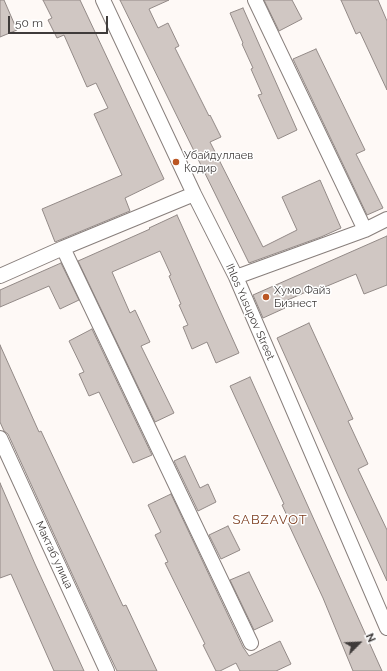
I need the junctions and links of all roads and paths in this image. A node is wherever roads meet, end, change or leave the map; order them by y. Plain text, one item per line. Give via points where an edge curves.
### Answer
1 (103, 0) edge
2 (254, 0) edge
3 (194, 194) junction
4 (387, 219) edge
5 (364, 230) junction
6 (63, 248) junction
7 (0, 276) edge
8 (236, 277) junction
9 (0, 438) edge
10 (387, 628) edge
11 (251, 643) dead end
12 (107, 671) edge

1 - 3 street, Ihlos Yusupov Street
2 - 5 street
3 - 6 street
3 - 8 street, Ihlos Yusupov Street
4 - 5 street
5 - 8 street
6 - 7 street
6 - 11 street
8 - 10 street, Ihlos Yusupov Street
9 - 12 street, Мактаб улица

